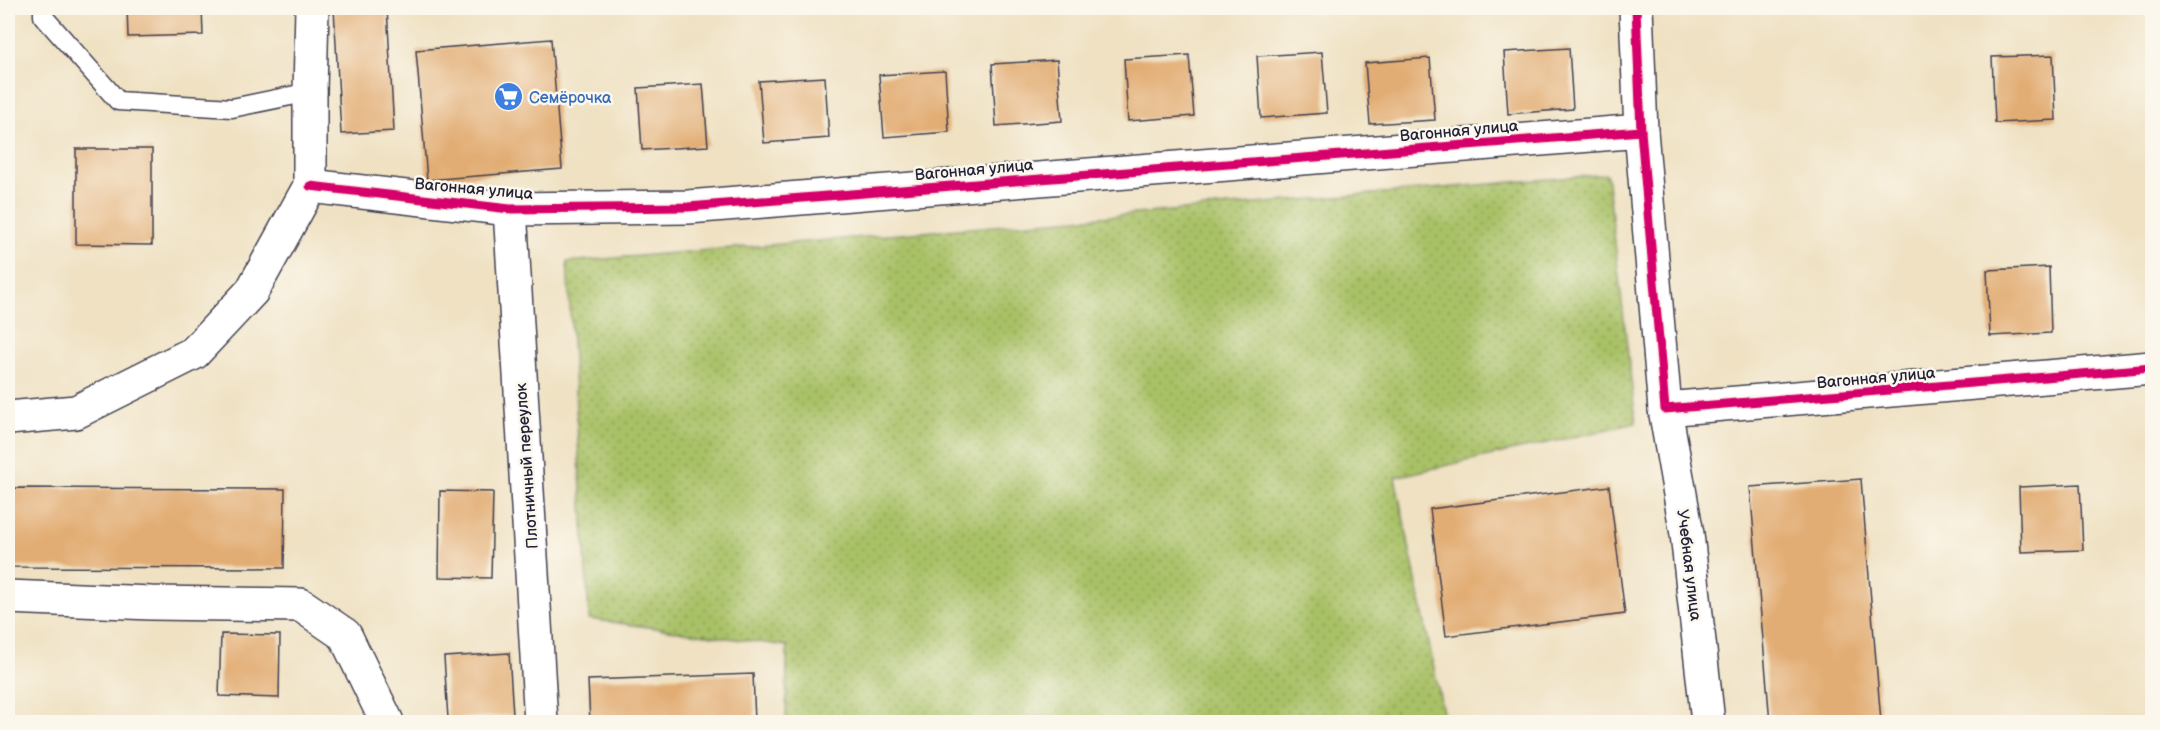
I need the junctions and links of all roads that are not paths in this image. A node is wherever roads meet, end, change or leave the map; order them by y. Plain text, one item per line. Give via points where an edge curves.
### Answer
1 (43, 8) edge
2 (312, 8) edge
3 (1636, 8) edge
4 (310, 92) junction
5 (1641, 130) junction
6 (310, 186) junction
7 (510, 209) junction
8 (2152, 368) edge
9 (1665, 409) junction
10 (8, 418) edge
11 (8, 597) edge
12 (387, 723) edge
13 (541, 723) edge
14 (1708, 723) edge

1 - 4 lane via 43,16 118,101 232,108
2 - 4 street
3 - 5 street
4 - 6 street
5 - 7 street, Вагонная улица via 688,207
5 - 9 street
6 - 7 street, Вагонная улица
6 - 10 street via 252,291 194,353 76,412
7 - 13 street, Плотничный переулок
8 - 9 street, Вагонная улица
9 - 14 street, Учебная улица via 1687,534
11 - 12 street via 301,605 345,635

